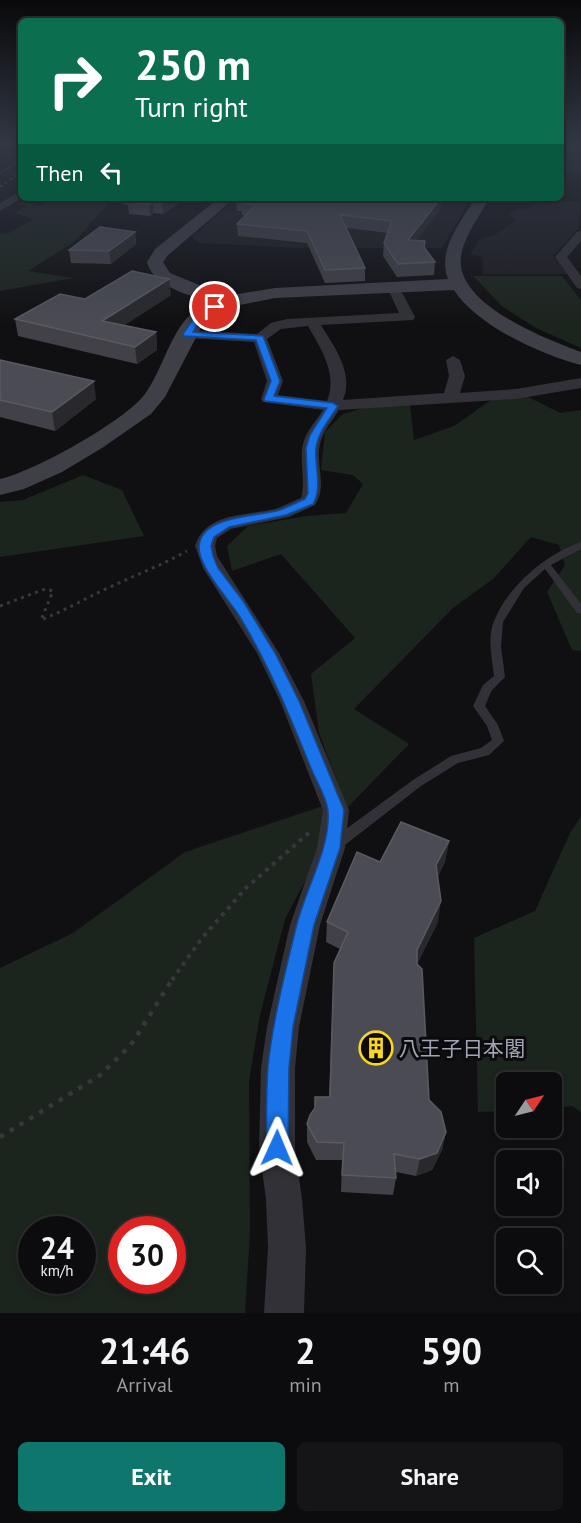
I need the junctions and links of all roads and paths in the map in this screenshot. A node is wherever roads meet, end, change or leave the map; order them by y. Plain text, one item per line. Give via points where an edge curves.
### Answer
1 (222, 203) edge
2 (480, 203) edge
3 (581, 234) edge
4 (459, 284) junction
5 (581, 285) edge
6 (393, 287) junction
7 (224, 302) junction
8 (312, 321) junction
9 (187, 334) junction
10 (260, 338) junction
11 (581, 359) edge
12 (453, 360) dead end
13 (581, 382) edge
14 (451, 397) junction
15 (333, 406) junction
16 (0, 487) edge
17 (581, 545) edge
18 (205, 546) junction
19 (546, 564) junction
20 (0, 606) edge
21 (581, 611) edge
22 (331, 848) junction
23 (288, 851) dead end
24 (0, 1137) edge
25 (284, 1313) edge

1 - 7 street via 161,253 155,266 164,277
2 - 4 street via 452,256
3 - 5 street via 561,257
4 - 6 street
4 - 11 street via 476,303 507,326
6 - 7 street via 275,292
6 - 8 street via 408,317
7 - 9 street via 198,316
8 - 10 street via 276,326
8 - 15 street via 339,369 340,388
9 - 10 street
9 - 16 street via 154,397 143,409 46,471
10 - 15 street via 276,381 268,399
12 - 14 street via 456,376
13 - 14 street via 516,394
14 - 15 street
15 - 18 street via 311,448 313,493 309,501 282,513 225,524 208,536
17 - 19 lane
18 - 20 path via 197,546 40,620 53,591 45,589
18 - 22 street via 213,568 254,627 292,701 336,810
19 - 21 lane
19 - 22 lane via 520,586 498,622 500,677 487,688 479,706 498,741 485,752 455,759 417,783
22 - 25 street via 305,925 278,1068 277,1148 286,1248
23 - 24 path via 246,888 202,938 131,1045 99,1076

